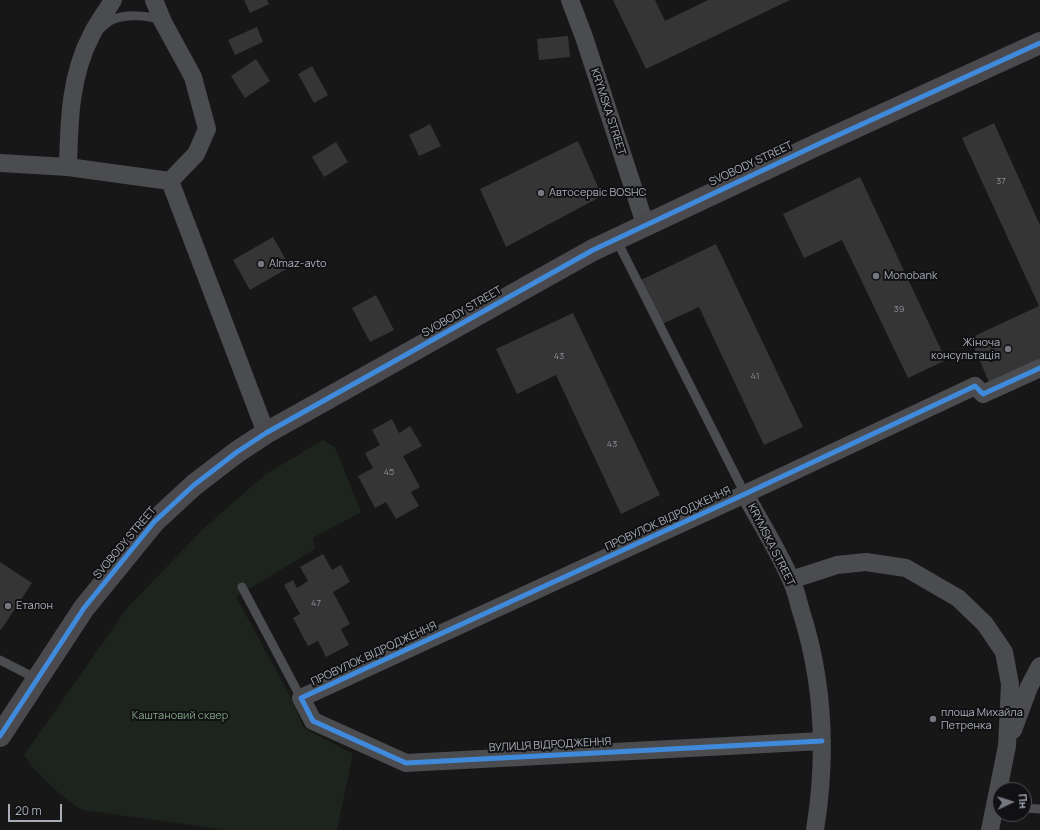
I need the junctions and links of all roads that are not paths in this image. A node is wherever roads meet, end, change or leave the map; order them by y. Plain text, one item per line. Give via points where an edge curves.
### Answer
1 (113, 0) edge
2 (154, 0) edge
3 (570, 0) edge
4 (163, 22) junction
5 (91, 35) junction
6 (1040, 43) edge
7 (0, 164) edge
8 (68, 167) junction
9 (170, 181) junction
10 (645, 224) junction
11 (616, 238) junction
12 (1040, 368) edge
13 (266, 433) junction
14 (745, 494) junction
15 (792, 580) junction
16 (242, 587) dead end
17 (0, 660) edge
18 (1040, 666) edge
19 (37, 679) junction
20 (1010, 684) junction
21 (1034, 687) edge
22 (301, 698) junction
23 (0, 736) edge
24 (822, 741) junction
25 (1007, 746) junction
26 (1001, 782) edge
27 (815, 830) edge

1 - 5 street
2 - 4 street
3 - 10 street, KRYMSKA STREET
4 - 5 lane via 155,18 135,16 114,19
4 - 9 street via 193,77 207,129 196,154
5 - 8 street via 76,74
6 - 10 street, SVOBODY STREET
7 - 8 street
8 - 9 street
9 - 13 street
10 - 11 street, SVOBODY STREET
11 - 13 street, SVOBODY STREET
11 - 14 lane, KRYMSKA STREET
12 - 14 street, ПРОВУЛОК ВІДРОДЖЕННЯ via 983,394 975,386
13 - 19 street, SVOBODY STREET via 194,485 154,522 84,608
14 - 15 street, KRYMSKA STREET
14 - 22 street, ПРОВУЛОК ВІДРОДЖЕННЯ
15 - 20 street via 837,565 866,562 906,568 958,598 985,624 1004,652
15 - 24 street, KRYMSKA STREET via 809,634 816,668 822,710
16 - 22 lane
17 - 19 lane
18 - 21 street
19 - 23 street, SVOBODY STREET
20 - 21 street
20 - 25 street
21 - 25 street
22 - 24 street, ВУЛИЦЯ ВІДРОДЖЕННЯ via 313,720 406,762
24 - 27 street, KRYMSKA STREET via 821,794
25 - 26 street

